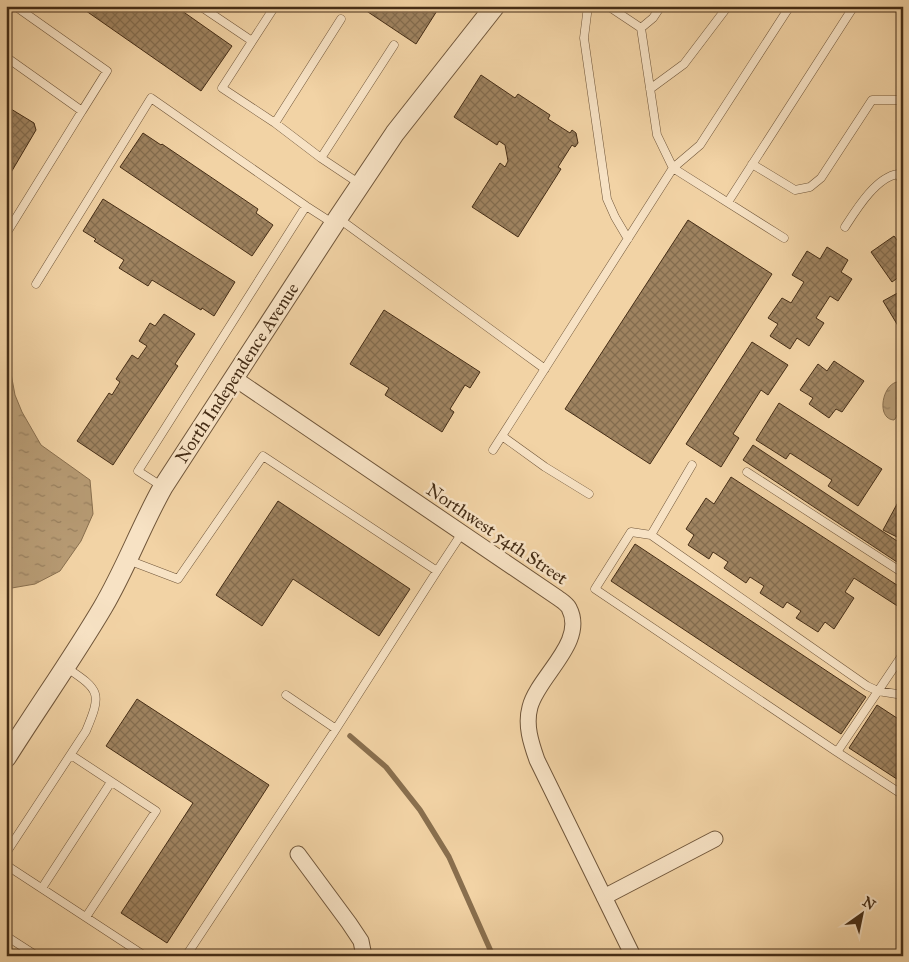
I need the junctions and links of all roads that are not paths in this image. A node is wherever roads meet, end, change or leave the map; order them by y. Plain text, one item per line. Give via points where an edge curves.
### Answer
1 (15, 6) edge
2 (200, 6) edge
3 (275, 6) edge
4 (495, 6) edge
5 (588, 6) edge
6 (608, 6) edge
7 (661, 6) edge
8 (728, 6) edge
9 (790, 6) edge
10 (854, 6) edge
11 (341, 19) dead end
12 (641, 28) junction
13 (252, 41) junction
14 (394, 45) dead end
15 (6, 56) edge
16 (650, 90) junction
17 (903, 96) edge
18 (82, 111) junction
19 (275, 123) junction
20 (321, 158) junction
21 (752, 164) junction
22 (674, 168) junction
23 (900, 172) edge
24 (903, 182) edge
25 (360, 184) junction
26 (728, 202) junction
27 (306, 206) junction
28 (336, 221) junction
29 (845, 228) dead end
30 (6, 234) edge
31 (784, 238) dead end
32 (628, 239) junction
33 (36, 284) dead end
34 (545, 369) junction
35 (234, 378) junction
36 (502, 436) junction
37 (493, 450) dead end
38 (692, 465) dead end
39 (747, 472) dead end
40 (163, 487) junction
41 (589, 494) dead end
42 (462, 533) junction
43 (651, 535) junction
44 (128, 560) junction
45 (437, 571) junction
46 (903, 573) edge
47 (903, 654) edge
48 (65, 666) junction
49 (878, 691) junction
50 (286, 695) dead end
51 (903, 695) edge
52 (336, 729) junction
53 (837, 752) junction
54 (71, 755) junction
55 (6, 758) edge
56 (111, 782) junction
57 (903, 795) edge
58 (715, 838) dead end
59 (6, 853) edge
60 (298, 854) dead end
61 (6, 865) edge
62 (42, 888) junction
63 (604, 896) junction
64 (86, 917) junction
65 (6, 936) edge
66 (37, 956) edge
67 (145, 956) edge
68 (186, 956) edge
69 (364, 956) edge
70 (633, 956) edge

1 - 18 lane via 107,71
2 - 13 lane
3 - 13 lane
4 - 25 street, North Independence Avenue via 415,107
5 - 32 lane via 584,38 607,199
6 - 12 lane
7 - 12 lane
8 - 16 lane via 684,64
9 - 22 lane via 700,145
10 - 21 lane
11 - 19 lane
12 - 16 lane
13 - 19 lane via 222,88
14 - 20 lane
15 - 18 lane
16 - 22 lane via 657,135
17 - 21 lane via 898,100 872,100 821,178 810,187 794,190
18 - 30 lane
19 - 20 lane
20 - 25 lane
21 - 26 lane
22 - 26 lane
22 - 32 lane
23 - 24 lane
23 - 29 lane via 866,195
25 - 28 street, North Independence Avenue
26 - 31 lane
27 - 28 lane
27 - 33 lane via 151,98
27 - 40 lane via 138,471
28 - 34 lane
28 - 35 street, North Independence Avenue
32 - 34 lane
34 - 36 lane
35 - 40 street, North Independence Avenue
35 - 42 street, Northwest 54th Street
36 - 37 lane
36 - 41 lane
38 - 43 lane
39 - 46 lane
40 - 44 street, North Independence Avenue
42 - 45 lane
42 - 63 street, Northwest 54th Street via 558,598 568,607 573,619 573,633 535,693 530,707 530,740
43 - 49 lane via 866,686
43 - 53 lane via 631,532 595,588
44 - 45 lane via 178,579 263,456
44 - 48 street, North Independence Avenue via 103,607
45 - 52 lane
47 - 49 lane
48 - 54 lane via 89,682 97,698 86,731
48 - 55 street, North Independence Avenue
49 - 51 lane
49 - 53 lane
50 - 52 lane
52 - 68 lane
53 - 57 lane
54 - 56 lane
54 - 59 lane
56 - 62 lane
56 - 64 lane via 156,811
58 - 63 street
60 - 69 street via 361,941
61 - 62 lane
62 - 64 lane
63 - 70 street, Northwest 54th Street
64 - 67 lane
65 - 66 lane

